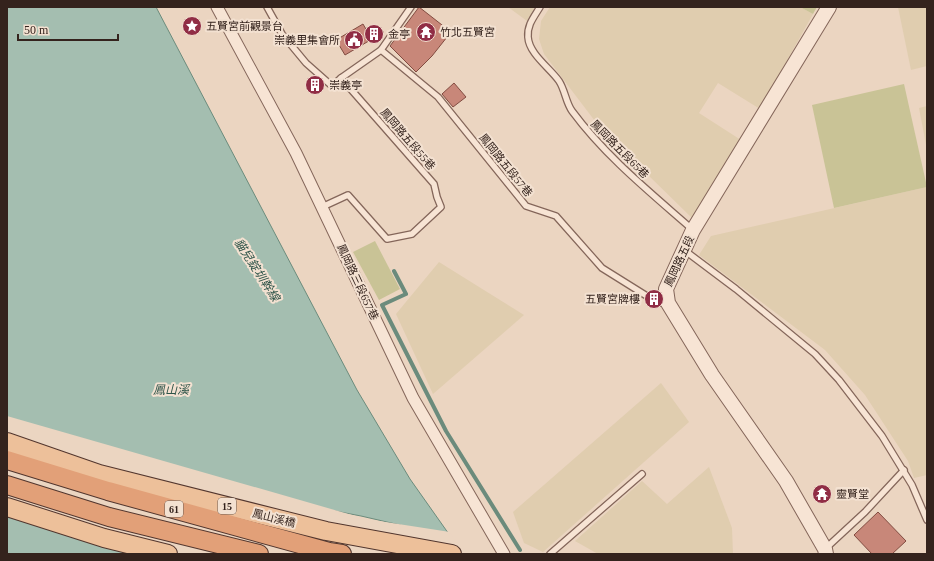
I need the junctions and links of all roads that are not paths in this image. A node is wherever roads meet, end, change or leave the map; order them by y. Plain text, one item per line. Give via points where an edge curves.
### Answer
1 (217, 7) edge
2 (268, 7) edge
3 (411, 7) edge
4 (540, 7) edge
5 (829, 7) edge
6 (381, 50) junction
7 (341, 78) junction
8 (322, 206) junction
9 (693, 230) junction
10 (683, 250) junction
11 (668, 303) junction
12 (7, 442) edge
13 (7, 460) edge
14 (904, 470) junction
15 (642, 474) dead end
16 (7, 485) edge
17 (7, 507) edge
18 (927, 520) edge
19 (825, 552) edge
20 (168, 554) edge
21 (259, 554) edge
22 (342, 554) edge
23 (452, 554) edge
24 (504, 554) edge
25 (550, 554) edge

1 - 8 street, 鳳岡路三段657巷
2 - 7 lane via 282,34 306,63 332,86
3 - 6 lane
4 - 9 lane, 鳳岡路五段65巷 via 528,26 529,44 559,82 571,110 594,140
5 - 9 street, 鳳岡路五段
6 - 7 lane
6 - 11 lane, 鳳岡路五段57巷 via 438,97 526,206 556,216 602,268 658,303
7 - 8 lane, 鳳岡路五段55巷 via 434,184 442,207 412,234 387,239 348,195
8 - 24 street, 鳳岡路三段657巷 via 413,398
9 - 10 street, 鳳岡路五段
10 - 11 street, 鳳岡路五段 via 666,289
10 - 14 lane via 736,289 815,354 839,380 882,436
11 - 19 street, 鳳岡路五段 via 712,374 786,481
12 - 23 main road, 鳳山溪橋 / 15 via 99,474 326,531
13 - 22 highway, 鳳山溪橋 / 61
14 - 18 lane
14 - 19 lane
15 - 25 lane
16 - 21 highway, 61 via 109,517
17 - 20 main road via 104,538

